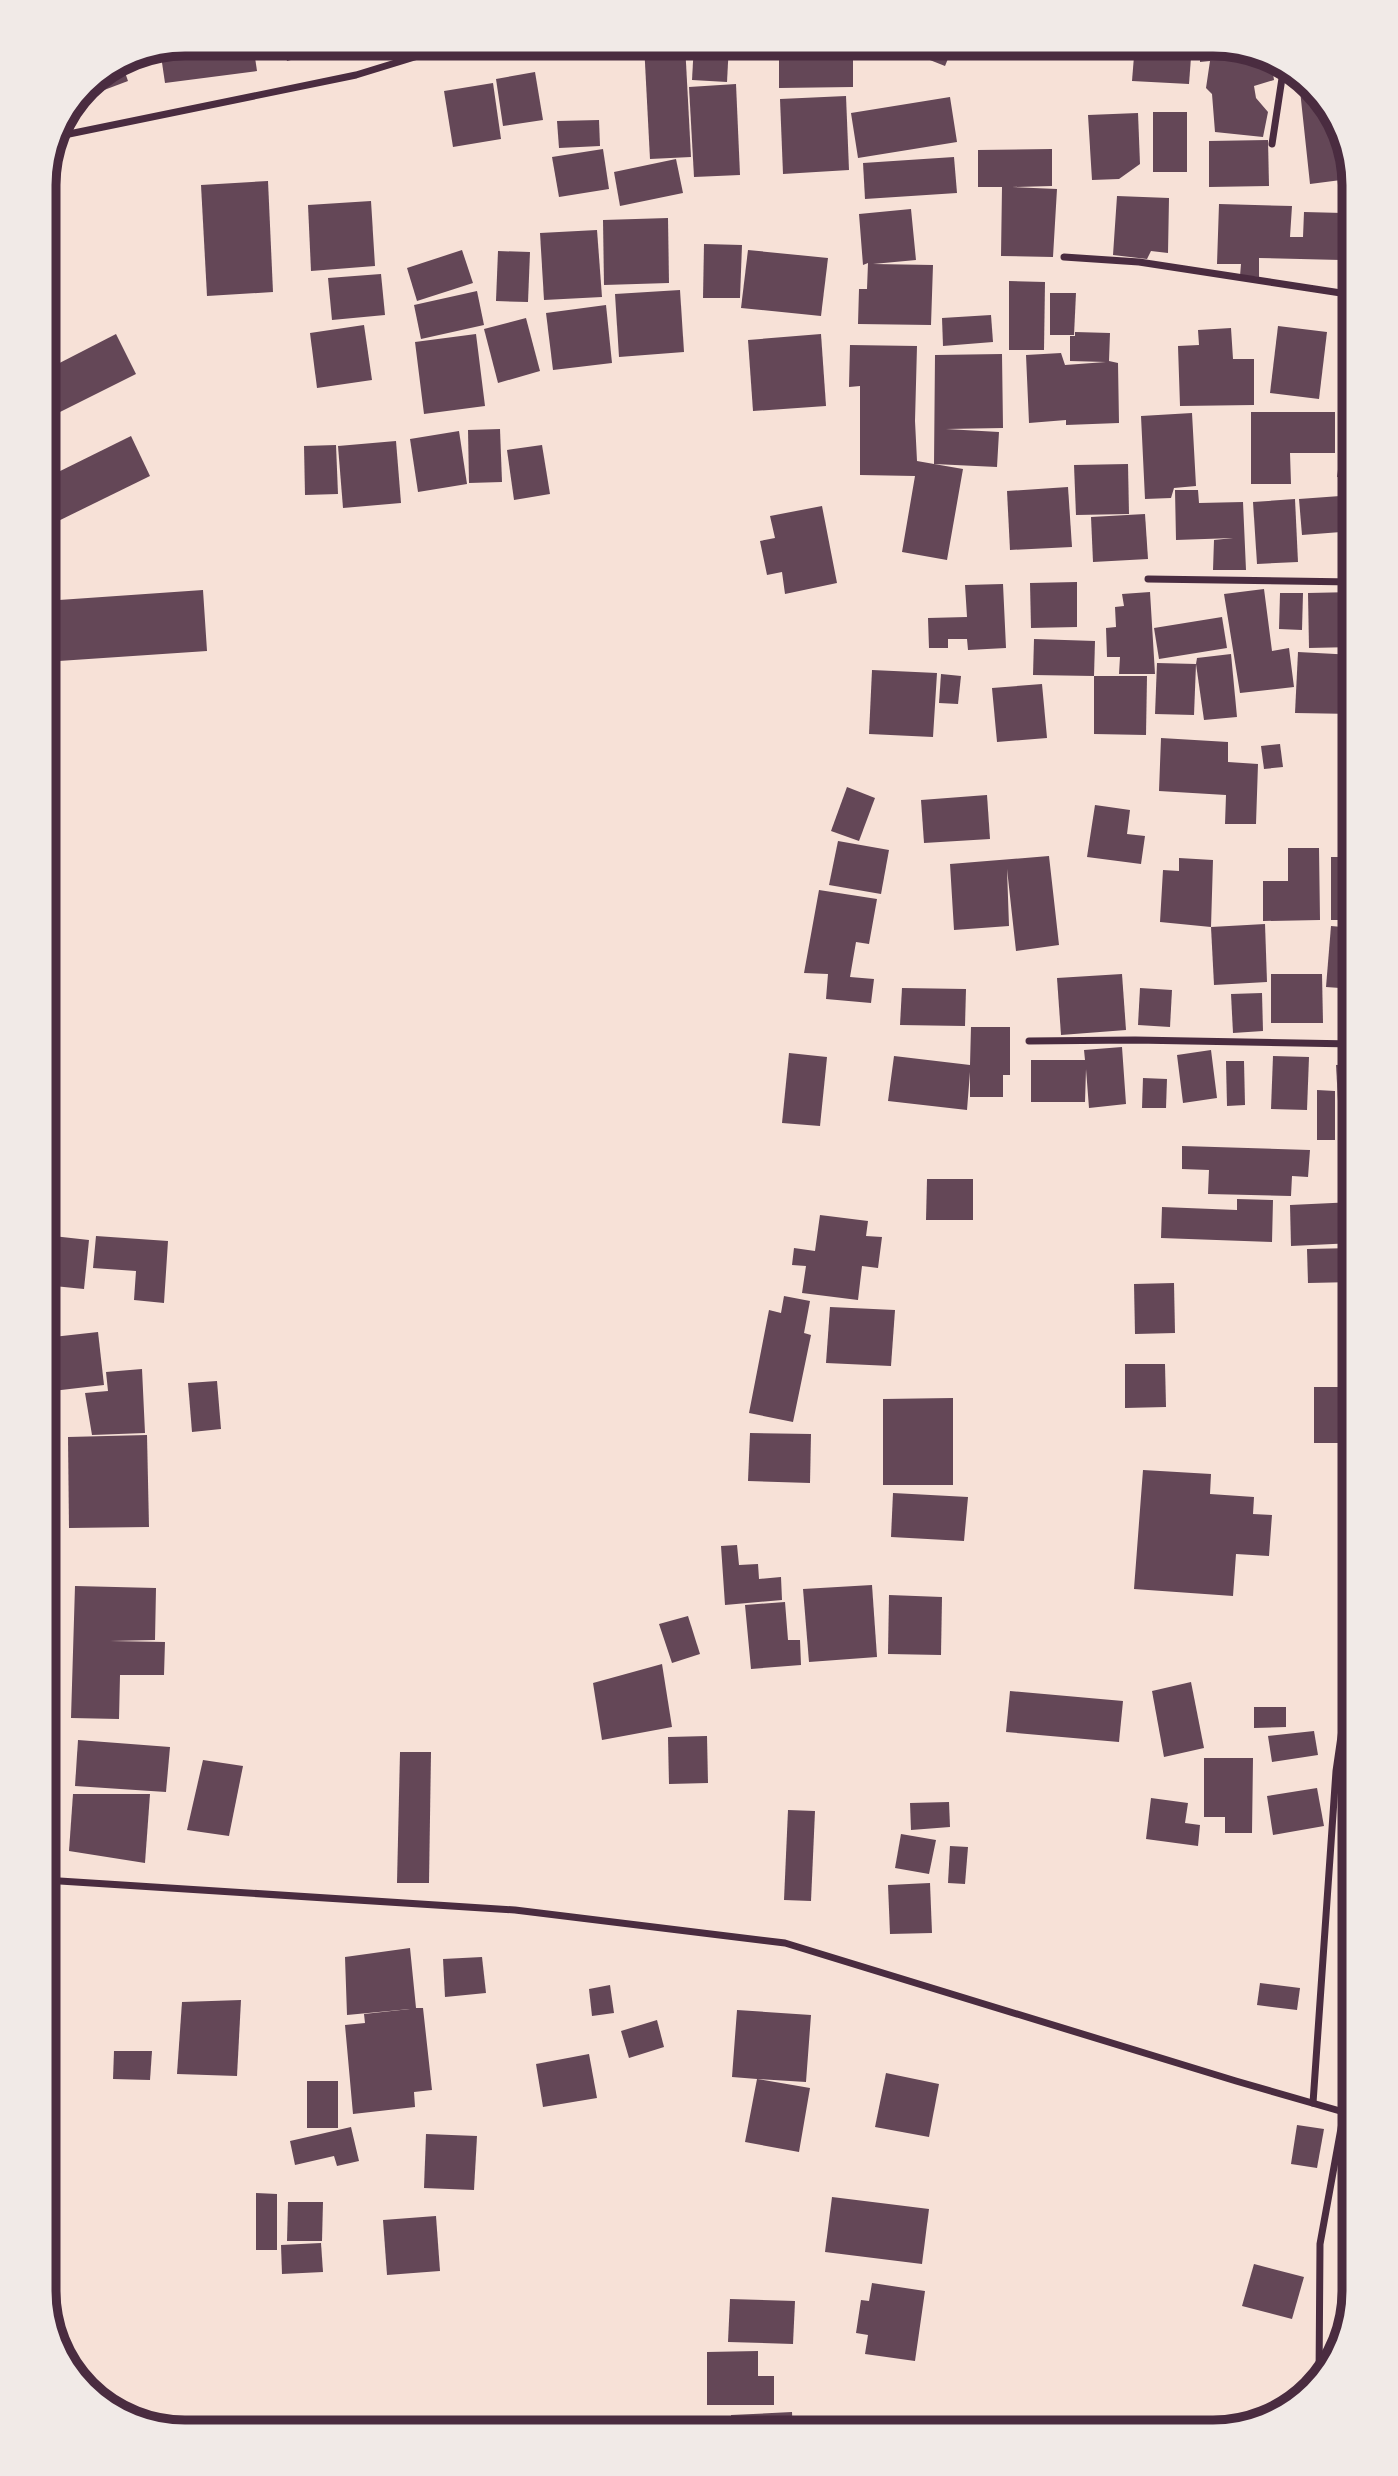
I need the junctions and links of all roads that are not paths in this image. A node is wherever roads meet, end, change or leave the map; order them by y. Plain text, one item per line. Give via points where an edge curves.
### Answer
1 (418, 56) edge
2 (1282, 76) edge
3 (66, 135) edge
4 (1272, 144) dead end
5 (1064, 257) dead end
6 (1342, 293) edge
7 (1148, 579) dead end
8 (1342, 582) edge
9 (1028, 1041) dead end
10 (1342, 1044) edge
11 (1342, 1730) edge
12 (56, 1881) edge
13 (1313, 2103) junction
14 (1342, 2111) edge
15 (1342, 2123) edge
16 (1319, 2364) edge

1 - 3 street via 356,75
2 - 4 street
5 - 6 street via 1139,262
7 - 8 street
9 - 10 street
11 - 13 street
12 - 13 street via 514,1910 785,1944
13 - 14 street
15 - 16 street via 1320,2244

